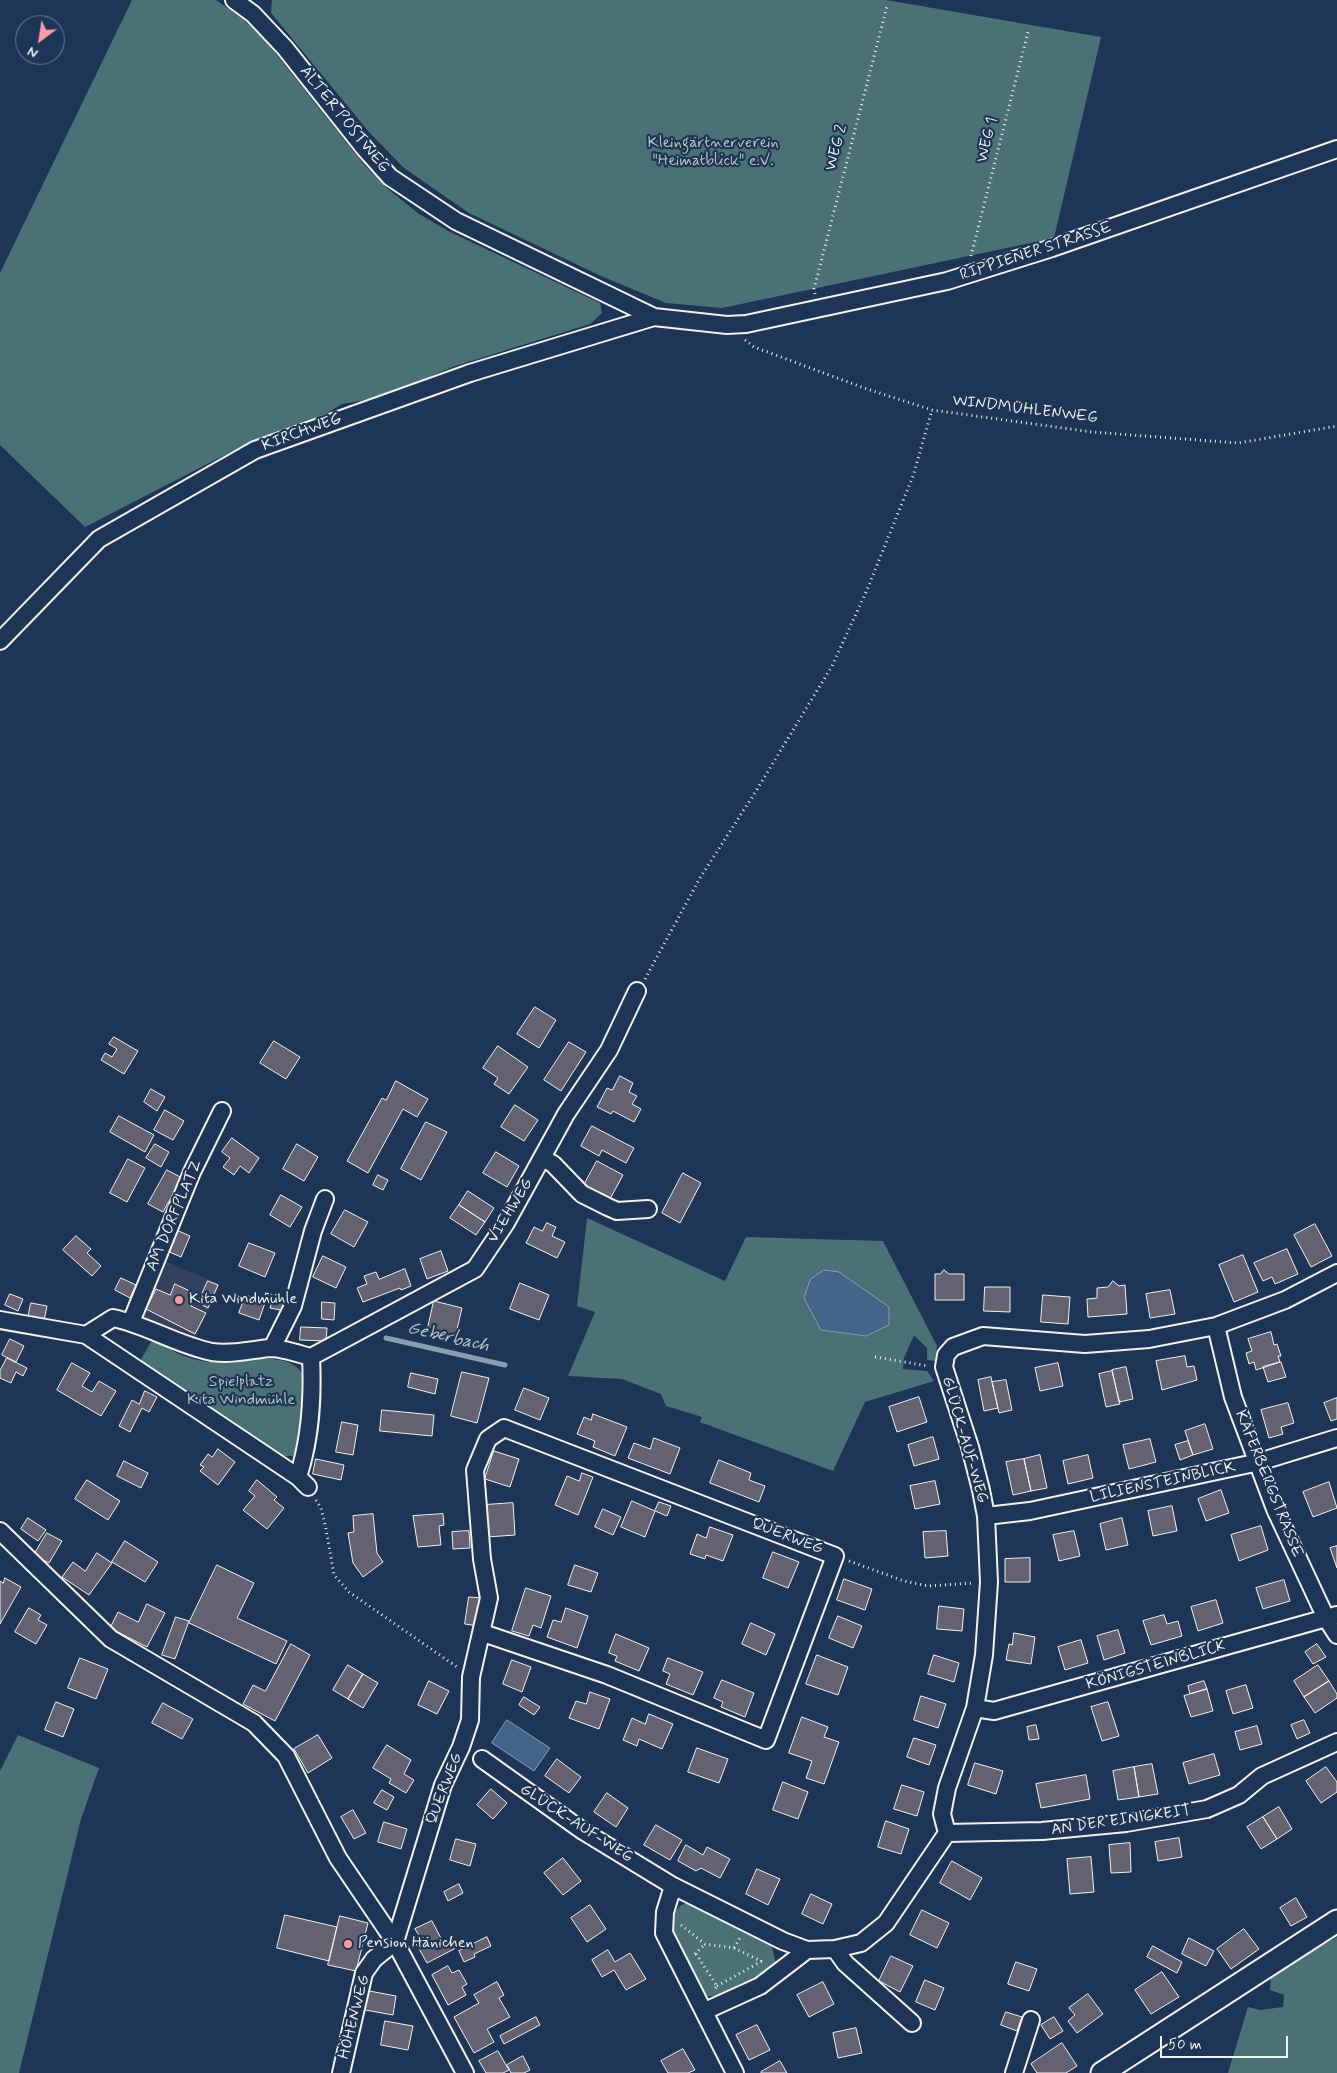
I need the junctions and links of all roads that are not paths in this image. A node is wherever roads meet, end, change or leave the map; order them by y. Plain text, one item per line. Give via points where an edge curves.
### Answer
1 (234, 0) edge
2 (256, 7) edge
3 (1337, 150) edge
4 (654, 317) junction
5 (0, 641) edge
6 (637, 991) road end
7 (222, 1111) dead end
8 (542, 1158) junction
9 (325, 1199) dead end
10 (648, 1209) dead end
11 (1337, 1273) edge
12 (0, 1320) edge
13 (131, 1322) junction
14 (1216, 1326) junction
15 (86, 1335) junction
16 (272, 1348) junction
17 (311, 1357) junction
18 (1337, 1438) edge
19 (1258, 1462) junction
20 (986, 1516) junction
21 (0, 1532) edge
22 (1332, 1616) edge
23 (483, 1633) junction
24 (1337, 1635) edge
25 (975, 1708) junction
26 (1337, 1742) edge
27 (482, 1759) dead end
28 (947, 1833) junction
29 (673, 1886) junction
30 (1337, 1921) edge
31 (394, 1942) junction
32 (836, 1949) junction
33 (808, 1950) junction
34 (706, 2011) junction
35 (1031, 2020) dead end
36 (912, 2024) dead end
37 (341, 2073) edge
38 (465, 2073) edge
39 (735, 2073) edge
40 (1014, 2073) edge
41 (1102, 2073) edge

1 - 2 street, ALTER POSTWEG
2 - 4 street, ALTER POSTWEG via 285,48 390,177 456,221
3 - 4 street, RIPPIENER STRASSE via 947,281 815,310 727,325
4 - 5 street, KIRCHWEG via 470,373 255,450 99,539
6 - 8 street, VIEHWEG via 609,1050 566,1114
7 - 13 street, AM DORFPLATZ via 192,1172
8 - 10 street via 553,1164 582,1194 608,1207 617,1211
8 - 17 street, VIEHWEG via 476,1269
9 - 16 street via 293,1306
11 - 14 street via 1285,1300
12 - 15 street
13 - 15 street via 113,1318
13 - 16 street via 185,1346 214,1352
14 - 19 street, KÄFERBERGSTRASSE via 1232,1397
14 - 20 street, GLÜCK-AUF-WEG via 1149,1339 1084,1344 983,1336 953,1347 944,1361 970,1447
15 - 17 street via 303,1482 313,1399
16 - 17 street
18 - 19 street, LILIENSTEINBLICK
19 - 20 street, LILIENSTEINBLICK via 1030,1511
19 - 22 street, KÄFERBERGSTRASSE via 1275,1509
20 - 25 street, GLÜCK-AUF-WEG via 989,1582 984,1655
21 - 31 street via 110,1639 254,1723 286,1756 338,1858
22 - 24 street, KÄFERBERGSTRASSE
22 - 25 street, KÖNIGSTEINBLICK via 994,1711
23 - 23 street, QUERWEG via 607,1675 766,1740 834,1556 504,1428 488,1439 475,1470 482,1559 489,1598
23 - 31 street, QUERWEG via 471,1677 470,1720 462,1747 443,1785
25 - 28 street, GLÜCK-AUF-WEG via 947,1788 942,1814
26 - 28 street, AN DER EINIGKEIT via 1262,1776 1239,1795 1207,1808 1126,1823 1052,1830
27 - 29 street, GLÜCK-AUF-WEG via 583,1831
28 - 32 street, GLÜCK-AUF-WEG via 886,1923 861,1943
29 - 33 street, GLÜCK-AUF-WEG via 747,1924
29 - 34 street via 664,1912 664,1933
30 - 41 main road
31 - 37 street, HÖHENWEG via 374,1959 364,1973
31 - 38 street
32 - 33 street, GLÜCK-AUF-WEG
32 - 36 street via 845,1963
33 - 34 street via 760,1986
34 - 39 street
35 - 40 street

